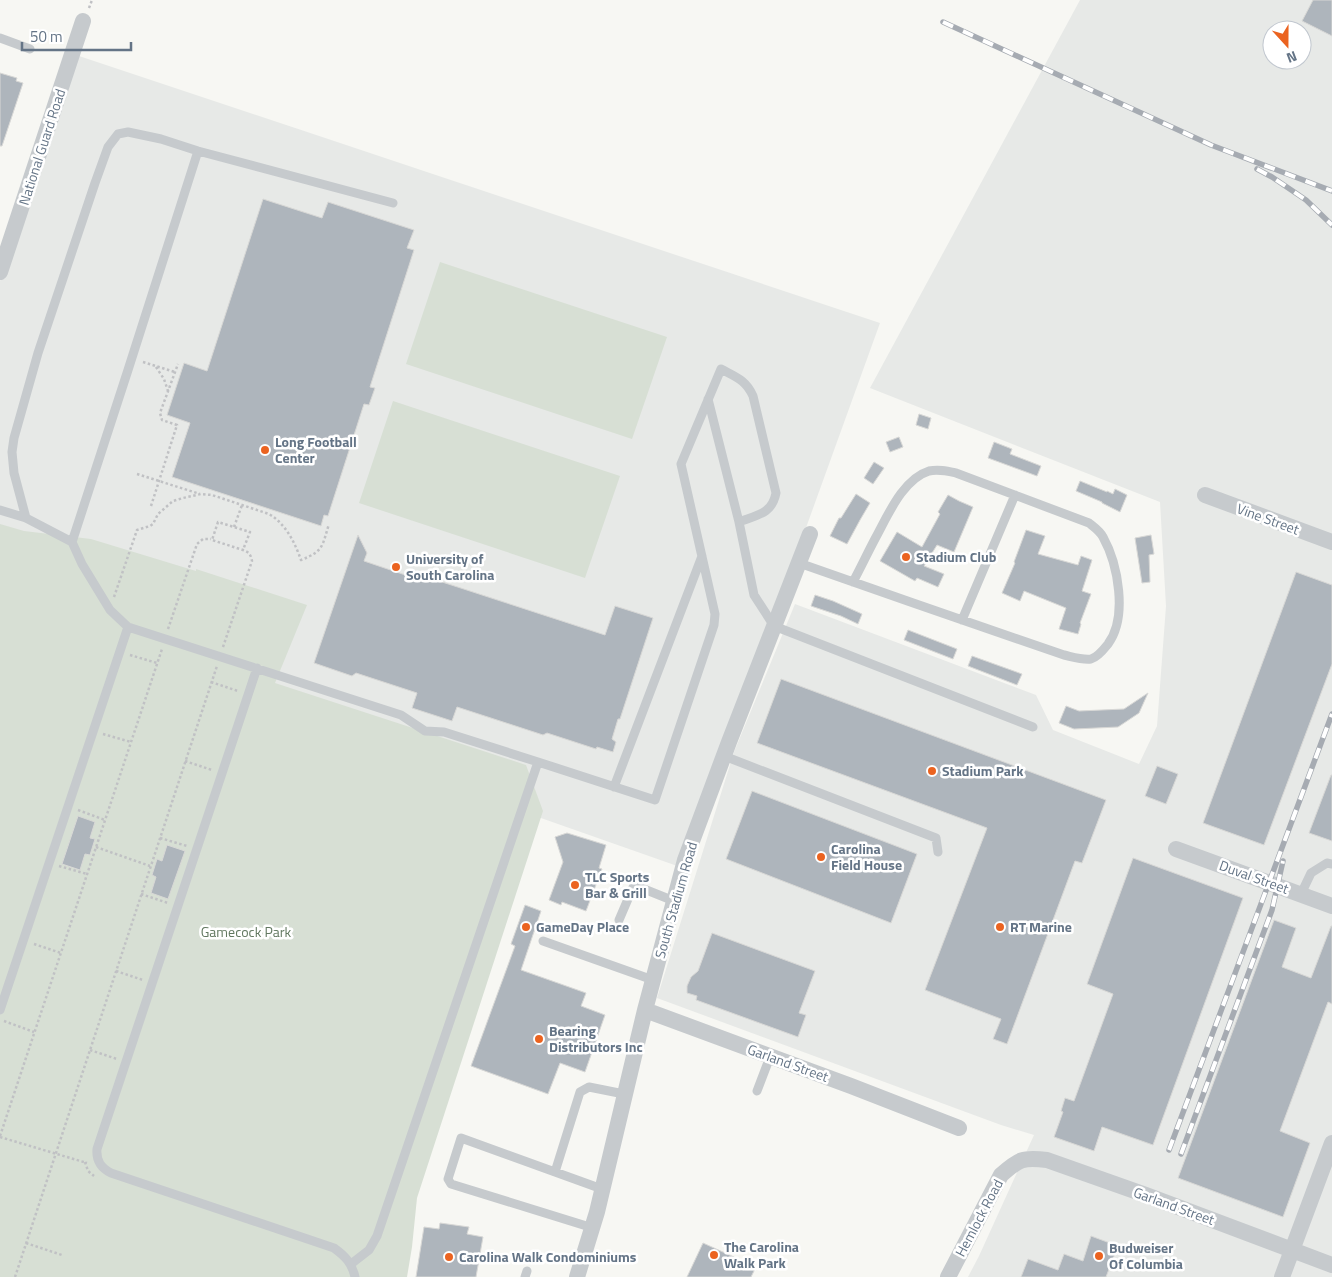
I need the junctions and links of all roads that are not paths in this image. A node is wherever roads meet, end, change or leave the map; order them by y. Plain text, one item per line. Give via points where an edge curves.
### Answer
1 (83, 21) dead end
2 (0, 38) edge
3 (30, 49) dead end
4 (198, 151) junction
5 (394, 203) dead end
6 (6, 237) edge
7 (1, 264) edge
8 (708, 399) junction
9 (1015, 495) junction
10 (1205, 495) dead end
11 (0, 510) edge
12 (26, 518) junction
13 (739, 522) junction
14 (810, 534) dead end
15 (72, 542) junction
16 (1332, 542) edge
17 (702, 556) junction
18 (799, 564) junction
19 (853, 582) junction
20 (962, 620) junction
21 (774, 626) junction
22 (128, 627) junction
23 (257, 668) junction
24 (1033, 727) dead end
25 (724, 756) junction
26 (538, 762) junction
27 (614, 787) junction
28 (1176, 848) dead end
29 (938, 852) dead end
30 (1332, 864) edge
31 (1301, 894) junction
32 (674, 902) junction
33 (1332, 906) edge
34 (619, 920) dead end
35 (543, 941) dead end
36 (653, 980) junction
37 (0, 1010) edge
38 (645, 1010) junction
39 (770, 1056) junction
40 (757, 1091) dead end
41 (624, 1094) junction
42 (959, 1128) dead end
43 (1332, 1143) edge
44 (1015, 1163) joint
45 (555, 1172) junction
46 (602, 1189) junction
47 (593, 1228) junction
48 (1292, 1250) junction
49 (351, 1264) junction
50 (1332, 1265) edge
51 (355, 1277) edge
52 (577, 1277) edge
53 (948, 1277) edge
54 (1282, 1277) edge

1 - 6 street, National Guard Road
2 - 3 lane
4 - 5 lane
4 - 12 lane via 128,132 118,134 108,147 38,353 14,438 14,473
4 - 15 lane
6 - 7 street, National Guard Road
8 - 13 lane
8 - 13 lane via 721,369 740,379 754,396 776,493 774,502 764,513
8 - 17 lane via 681,464
9 - 19 lane via 940,470 914,479 892,508
9 - 20 lane
9 - 20 lane via 1089,523 1102,535 1113,560 1118,585 1119,612 1113,637 1093,658 1081,659
10 - 16 street, Vine Street
11 - 12 lane
12 - 15 lane
13 - 21 lane via 754,595
14 - 18 street, South Stadium Road
15 - 22 lane via 110,610
17 - 27 lane
17 - 27 lane via 715,614 714,625 655,800
18 - 19 lane
18 - 21 street, South Stadium Road
19 - 20 lane
21 - 24 lane
21 - 25 street, South Stadium Road
22 - 23 lane
22 - 37 lane
23 - 26 lane via 401,716 425,731 444,732
23 - 49 lane via 97,1149 97,1160 111,1173 334,1248
25 - 29 lane via 936,838
25 - 32 street, South Stadium Road
26 - 27 lane
26 - 49 lane via 377,1236 369,1250
28 - 31 street, Duval Street
30 - 31 lane via 1327,863 1311,873
31 - 33 street, Duval Street
32 - 34 lane via 634,885
32 - 36 street, South Stadium Road
35 - 36 lane
36 - 38 street, South Stadium Road
38 - 39 street, Garland Street
38 - 41 street, South Stadium Road
39 - 40 lane
39 - 42 street, Garland Street
41 - 45 lane via 589,1087 580,1092
41 - 46 street, South Stadium Road
43 - 48 street
44 - 48 street, Garland Street via 1030,1158 1047,1160
44 - 53 street, Hemlock Road via 1001,1175
45 - 46 lane
45 - 47 lane via 461,1138 448,1179 451,1184
46 - 47 street, South Stadium Road
47 - 52 street, South Stadium Road
48 - 50 street, Garland Street
48 - 54 street
49 - 51 lane

